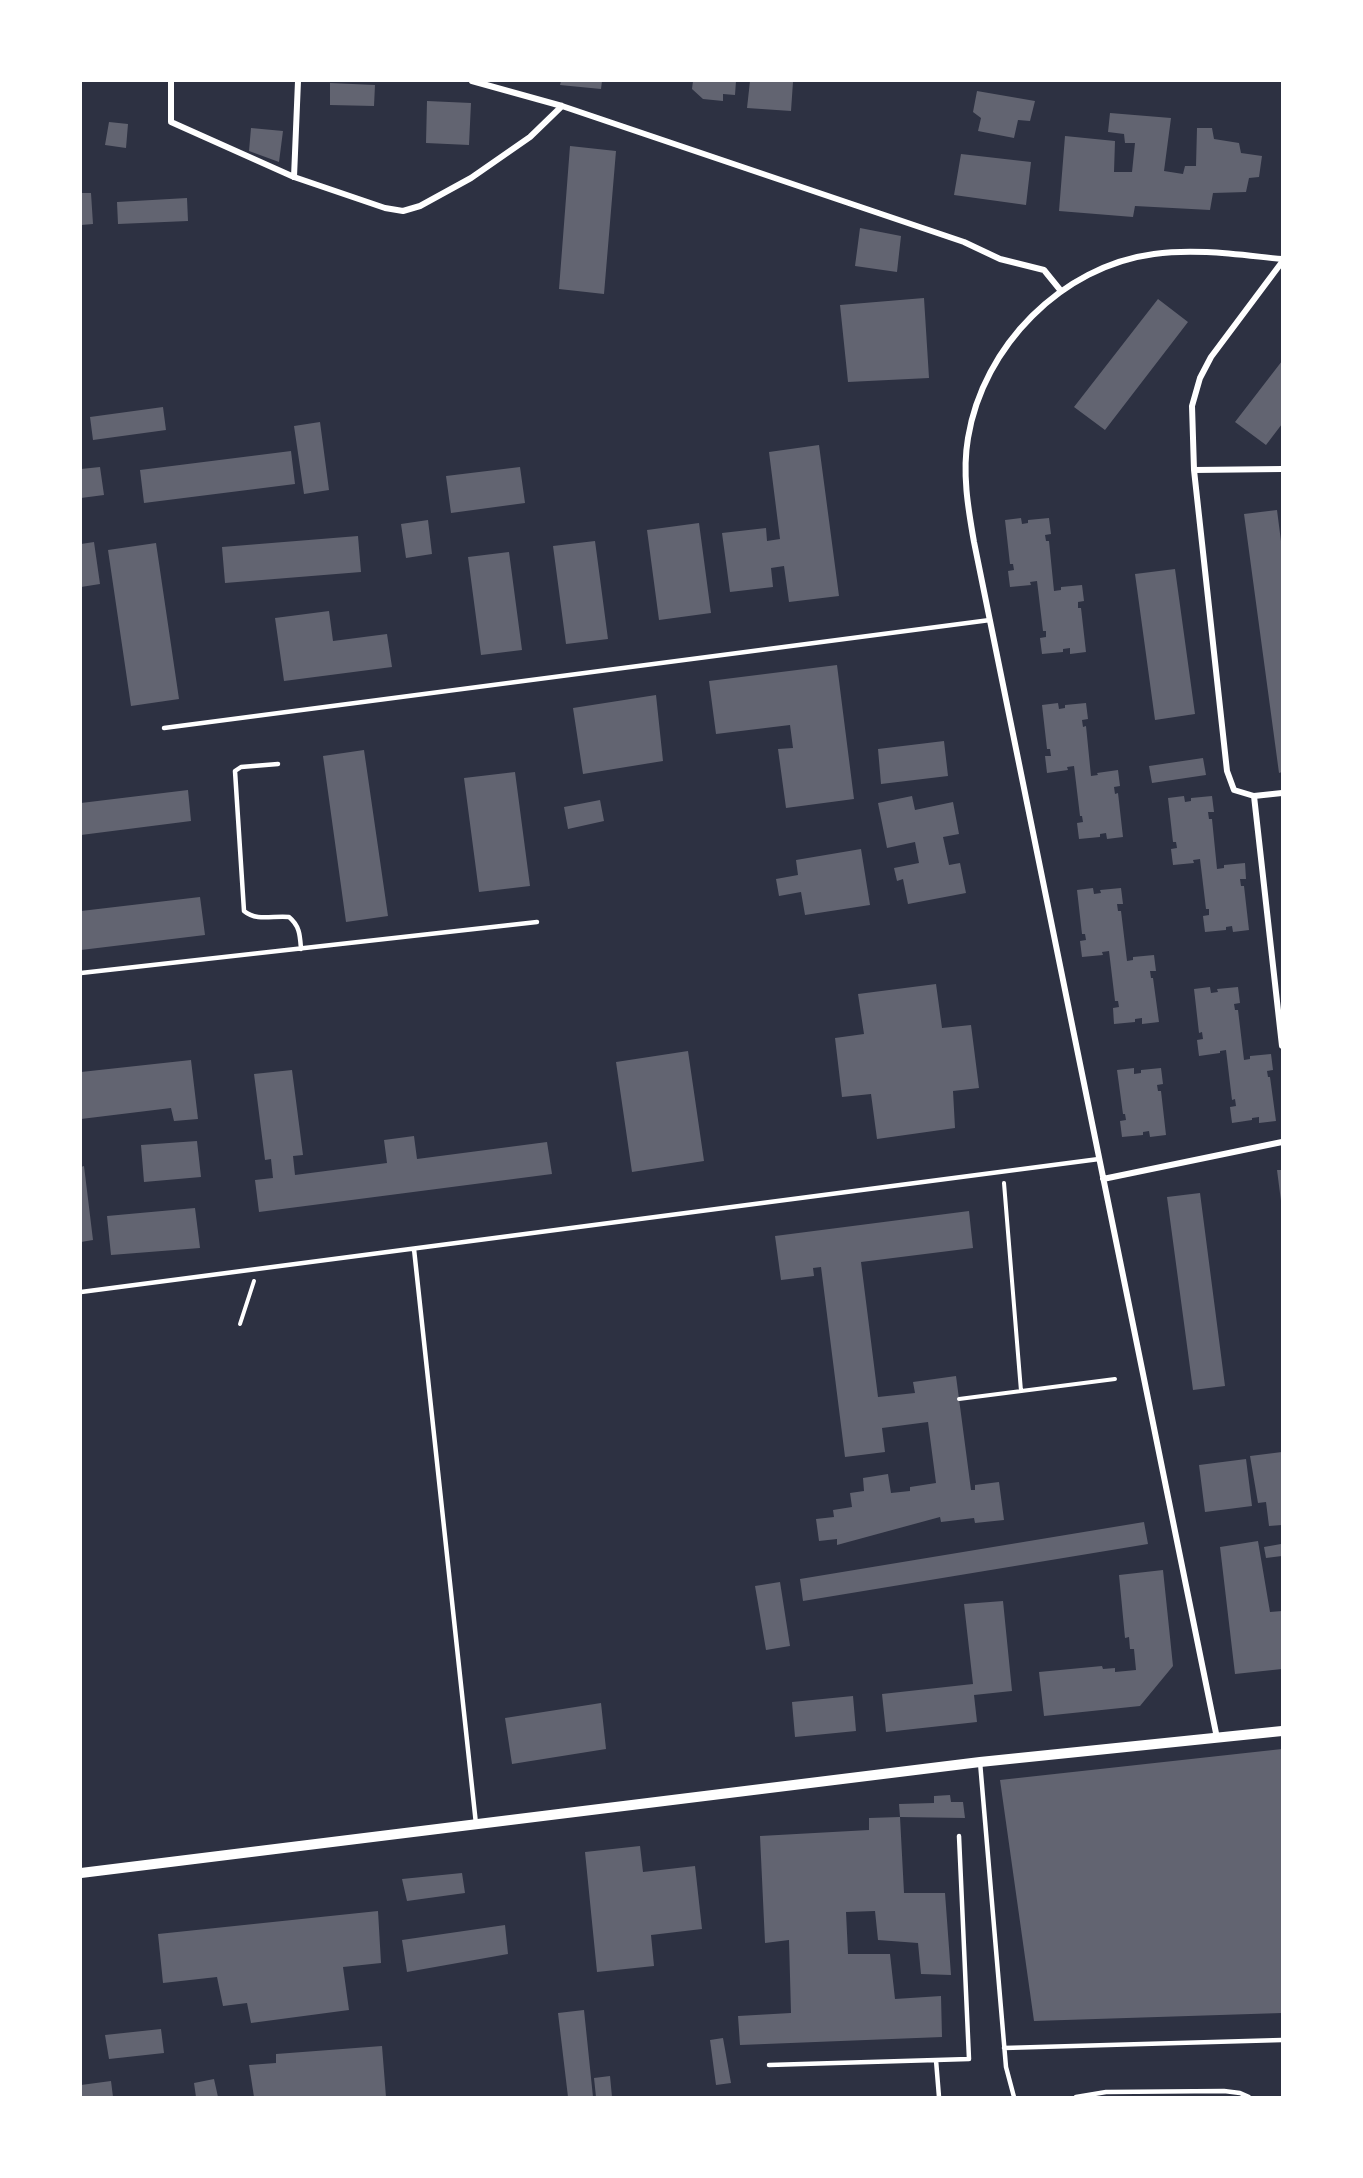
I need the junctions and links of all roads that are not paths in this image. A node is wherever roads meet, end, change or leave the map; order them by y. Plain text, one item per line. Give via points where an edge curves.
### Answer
1 (171, 81) edge
2 (298, 81) edge
3 (472, 81) edge
4 (562, 106) junction
5 (294, 177) junction
6 (1282, 261) edge
7 (1061, 291) junction
8 (1282, 469) edge
9 (1194, 470) junction
10 (990, 620) junction
11 (164, 729) dead end
12 (278, 764) dead end
13 (1282, 793) edge
14 (1254, 796) junction
15 (537, 922) dead end
16 (302, 949) junction
17 (81, 973) edge
18 (1282, 1046) edge
19 (1282, 1142) edge
20 (1099, 1159) junction
21 (1103, 1179) junction
22 (414, 1249) junction
23 (81, 1292) edge
24 (1282, 1731) edge
25 (1217, 1738) junction
26 (980, 1762) junction
27 (476, 1824) junction
28 (959, 1836) dead end
29 (81, 1873) edge
30 (1282, 2040) edge
31 (1004, 2048) junction
32 (936, 2060) junction
33 (769, 2065) dead end
34 (1150, 2094) edge
35 (939, 2097) edge
36 (1014, 2097) edge
37 (1076, 2097) edge
38 (1249, 2097) edge

1 - 5 street via 171,122
2 - 5 street
3 - 4 street
4 - 5 street via 530,137 471,178 403,211
4 - 7 street via 964,242 1000,259 1044,270
6 - 7 street via 1226,253 1154,254 1098,270
6 - 9 street via 1211,357 1200,378 1192,406
7 - 10 street via 1023,325 1002,353 982,390 968,437 967,496
8 - 9 street
9 - 14 street via 1227,771 1234,790
10 - 11 lane
10 - 20 street
12 - 16 lane via 235,771 244,912 258,918 290,917 296,923
13 - 14 street
14 - 18 street
15 - 16 lane
16 - 17 lane
19 - 21 street
20 - 21 street
20 - 22 lane
21 - 25 street
22 - 23 lane
22 - 27 lane
24 - 25 street
25 - 26 street
26 - 27 street
26 - 31 lane
27 - 29 street
28 - 32 lane via 969,2059
30 - 31 lane
31 - 36 lane
32 - 33 lane
32 - 35 lane
34 - 37 lane via 1106,2092
34 - 38 lane via 1224,2091

